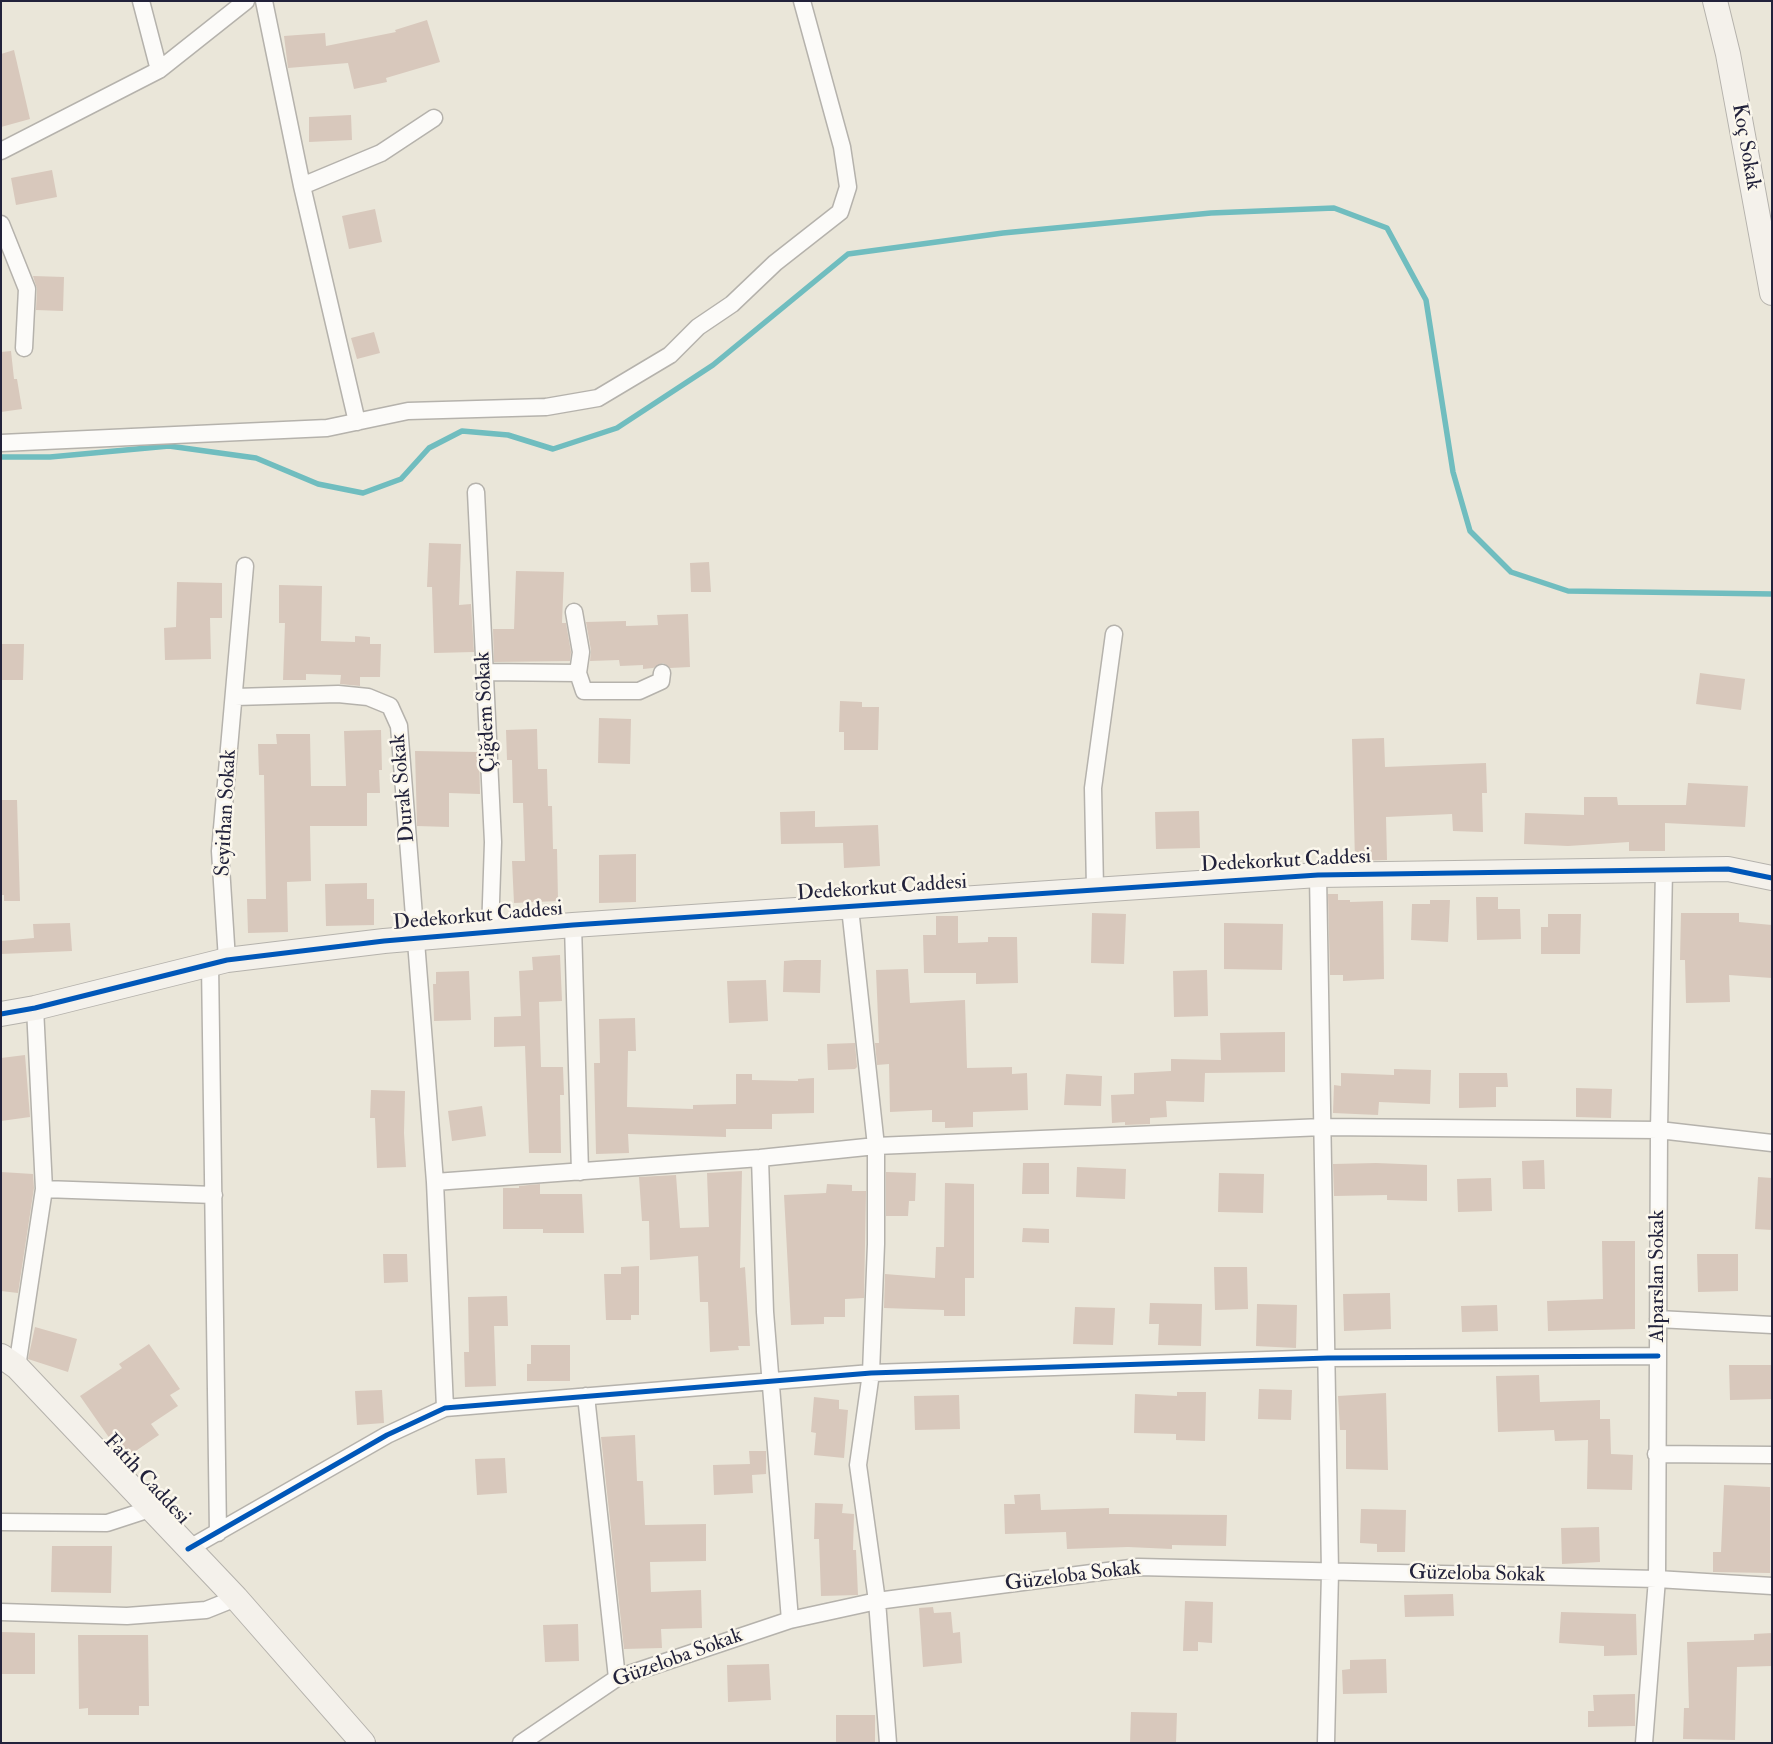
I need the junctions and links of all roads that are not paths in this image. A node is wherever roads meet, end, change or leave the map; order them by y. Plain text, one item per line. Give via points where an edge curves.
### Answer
1 (141, 1) edge
2 (246, 1) edge
3 (264, 1) edge
4 (802, 1) edge
5 (1714, 1) edge
6 (159, 70) junction
7 (434, 118) dead end
8 (1, 151) edge
9 (302, 186) junction
10 (1, 224) edge
11 (1772, 293) edge
12 (24, 348) dead end
13 (357, 422) junction
14 (1, 444) edge
15 (476, 492) dead end
16 (245, 566) dead end
17 (574, 612) dead end
18 (1114, 634) dead end
19 (485, 672) junction
20 (578, 673) junction
21 (662, 673) dead end
22 (235, 697) junction
23 (1664, 869) junction
24 (1318, 875) junction
25 (1772, 878) edge
26 (1095, 888) junction
27 (850, 908) junction
28 (573, 925) junction
29 (490, 932) junction
30 (417, 939) junction
31 (219, 961) junction
32 (35, 1008) junction
33 (1, 1014) edge
34 (1322, 1128) junction
35 (1659, 1130) junction
36 (1772, 1144) edge
37 (876, 1146) junction
38 (760, 1158) junction
39 (580, 1172) junction
40 (435, 1182) junction
41 (44, 1189) junction
42 (214, 1195) junction
43 (1658, 1319) junction
44 (1772, 1324) edge
45 (1658, 1356) junction
46 (1328, 1358) junction
47 (9, 1362) edge
48 (871, 1373) junction
49 (770, 1382) junction
50 (586, 1396) junction
51 (445, 1408) junction
52 (1656, 1454) junction
53 (1772, 1455) edge
54 (150, 1509) junction
55 (1, 1522) edge
56 (218, 1533) junction
57 (188, 1549) junction
58 (1330, 1572) junction
59 (1657, 1579) junction
60 (1772, 1586) edge
61 (236, 1598) junction
62 (877, 1601) junction
63 (1, 1612) edge
64 (790, 1620) junction
65 (617, 1678) junction
66 (363, 1743) edge
67 (521, 1743) edge
68 (888, 1743) edge
69 (1326, 1743) edge
70 (1644, 1743) edge

1 - 6 street
2 - 6 street
3 - 9 street
4 - 13 street via 842,147 848,187 840,212 775,263 732,304 698,326 670,355 598,398 546,407 408,411
5 - 11 street, Koç Sokak via 1728,54
6 - 8 street
7 - 9 street via 381,153
9 - 13 street
10 - 12 street via 27,289
13 - 14 street via 327,428
15 - 19 street, Çiğdem Sokak
16 - 22 street, Seyithan Sokak
17 - 20 street via 581,652
18 - 26 street via 1094,788
19 - 20 street
19 - 29 street, Çiğdem Sokak via 493,842
20 - 21 street via 584,691 639,691 661,682
22 - 30 street, Durak Sokak via 338,694 368,697 390,706 399,726
22 - 31 street, Seyithan Sokak via 220,851
23 - 24 street, Dedekorkut Caddesi
23 - 25 street, Dedekorkut Caddesi via 1728,869
23 - 35 street, Alparslan Sokak
24 - 26 street, Dedekorkut Caddesi
24 - 34 street
26 - 27 street, Dedekorkut Caddesi
27 - 28 street, Dedekorkut Caddesi
27 - 37 street
28 - 29 street, Dedekorkut Caddesi
28 - 39 street
29 - 30 street, Dedekorkut Caddesi
30 - 31 street, Dedekorkut Caddesi
30 - 40 street, Durak Sokak
31 - 32 street, Dedekorkut Caddesi
31 - 42 street, Seyithan Sokak
32 - 33 street, Dedekorkut Caddesi
32 - 41 street
34 - 35 street
34 - 37 street
34 - 46 street
35 - 36 street
35 - 43 street, Alparslan Sokak
37 - 38 street
37 - 48 street
38 - 39 street
38 - 49 street
39 - 40 street
40 - 51 street, Durak Sokak
41 - 42 street
41 - 47 street
42 - 56 street, Seyithan Sokak
43 - 44 street
43 - 45 street, Alparslan Sokak
45 - 46 street
45 - 52 street, Alparslan Sokak
46 - 48 street
46 - 58 street
47 - 54 street, Fatih Caddesi
48 - 49 street
48 - 62 street via 858,1465
49 - 50 street
49 - 64 street
50 - 51 street
50 - 65 street
51 - 56 street via 387,1435
52 - 53 street
52 - 59 street, Alparslan Sokak
54 - 55 street via 107,1523
54 - 57 street, Fatih Caddesi
56 - 57 street
57 - 61 street, Fatih Caddesi
58 - 59 street, Güzeloba Sokak
58 - 62 street, Güzeloba Sokak via 1138,1567
58 - 69 street
59 - 60 street, Güzeloba Sokak
59 - 70 street, Alparslan Sokak
61 - 63 street via 206,1610 126,1616
61 - 66 street, Fatih Caddesi
62 - 64 street, Güzeloba Sokak
62 - 68 street
64 - 65 street, Güzeloba Sokak
65 - 67 street, Güzeloba Sokak

